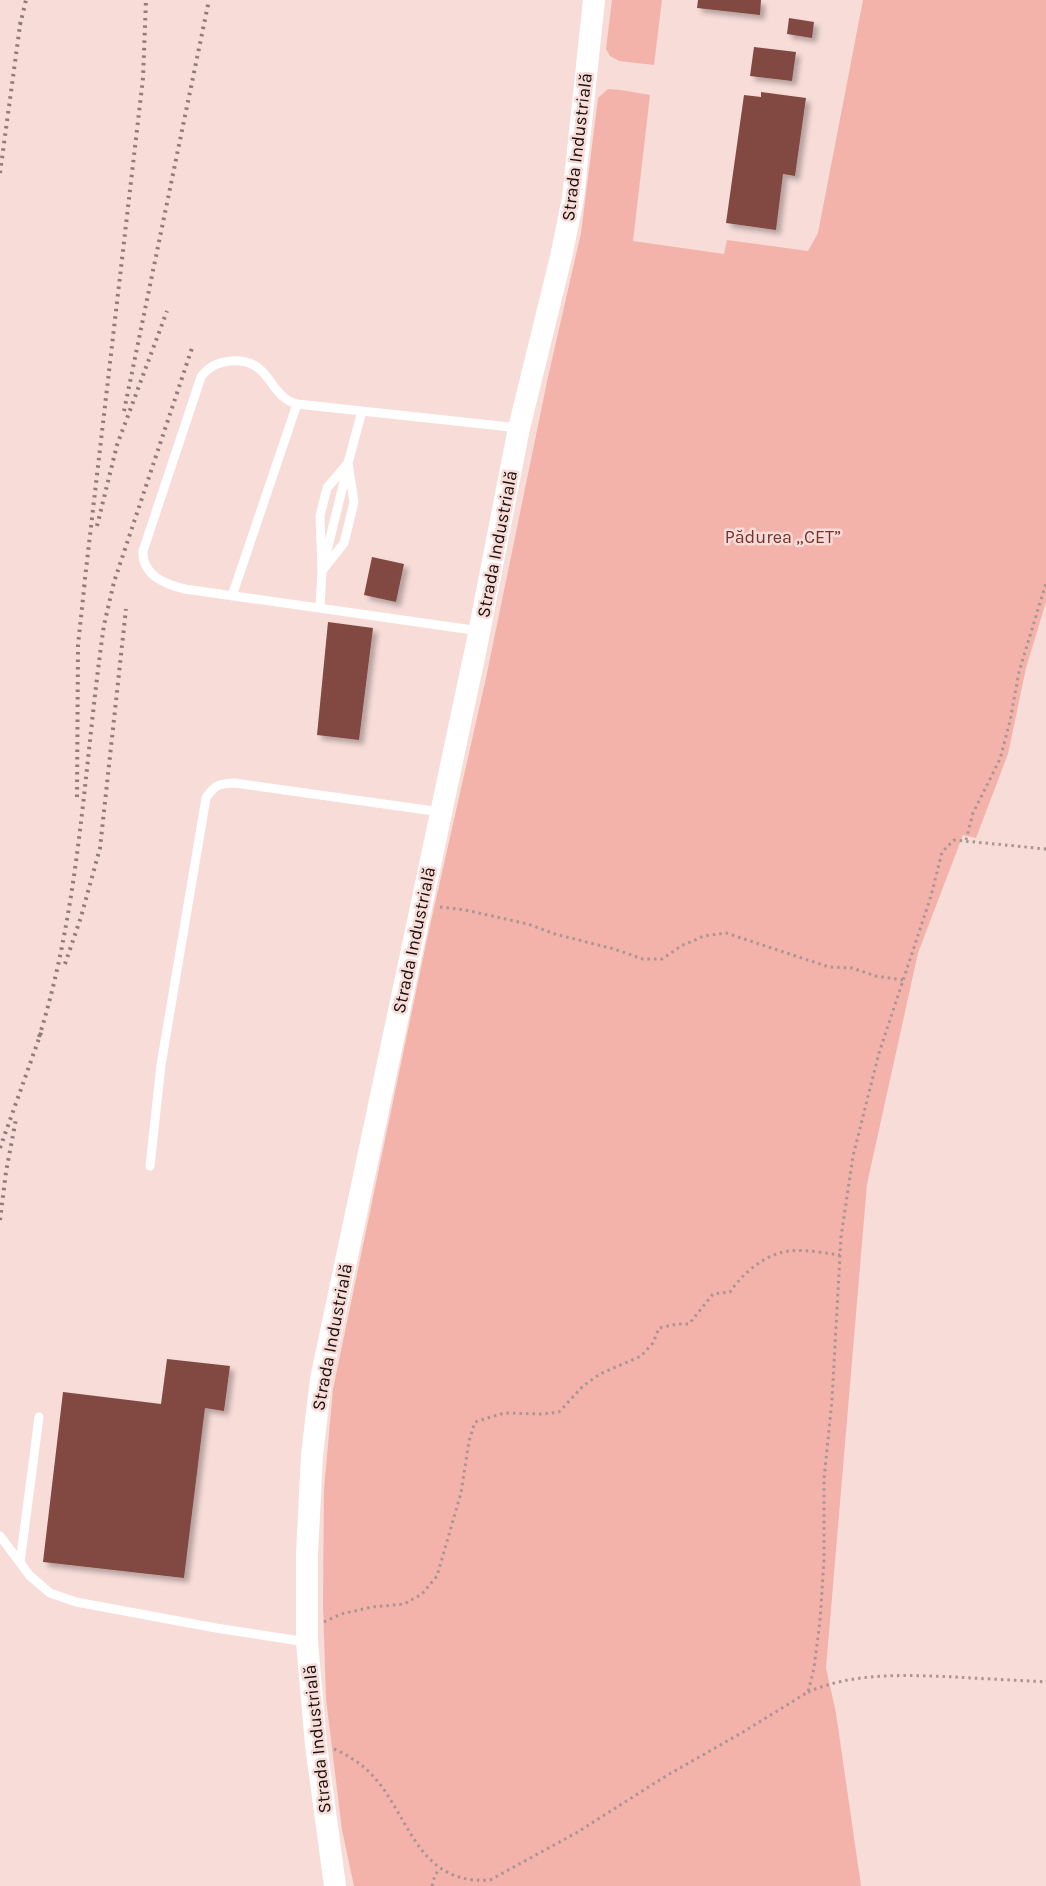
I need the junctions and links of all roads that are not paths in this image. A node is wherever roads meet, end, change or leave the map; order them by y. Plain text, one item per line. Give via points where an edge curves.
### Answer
1 (594, 0) edge
2 (297, 404) junction
3 (362, 412) junction
4 (520, 428) junction
5 (348, 463) junction
6 (322, 571) junction
7 (232, 596) junction
8 (320, 608) junction
9 (480, 631) junction
10 (442, 812) junction
11 (150, 1166) dead end
12 (39, 1417) dead end
13 (0, 1536) edge
14 (20, 1563) junction
15 (307, 1636) junction
16 (335, 1886) edge

1 - 4 street, Strada Industrială via 572,198
2 - 3 lane
2 - 7 lane
2 - 7 lane via 290,402 260,368 244,361 219,363 205,372 144,542 142,559 145,567 161,581 185,589
3 - 4 lane
3 - 5 lane
4 - 9 street, Strada Industrială
5 - 6 lane
5 - 6 lane via 327,488 320,516
5 - 6 lane via 354,502 344,543
6 - 8 lane
7 - 8 lane
8 - 9 lane
9 - 10 street, Strada Industrială
10 - 11 lane via 235,783 218,785 212,790 206,798 167,1029
10 - 15 street, Strada Industrială via 321,1379 312,1455
12 - 14 lane
13 - 14 lane
14 - 15 lane via 50,1593 76,1602
15 - 16 street, Strada Industrială via 316,1745

